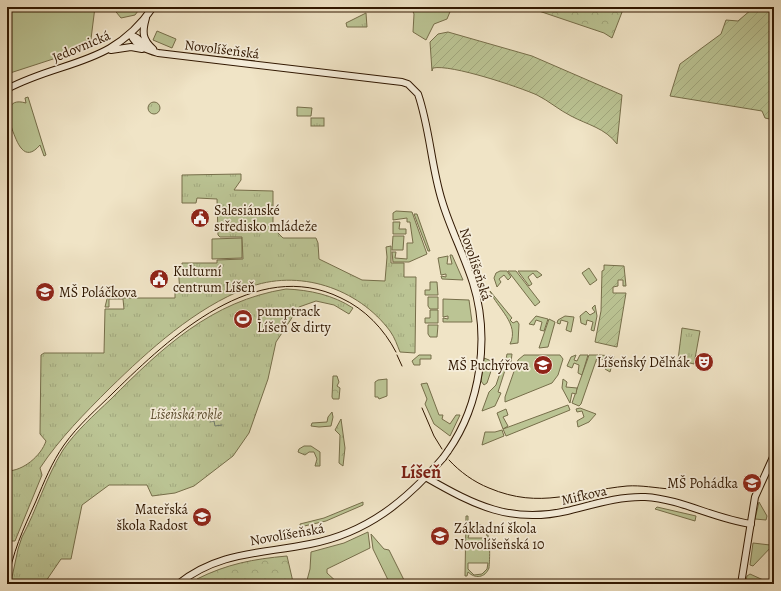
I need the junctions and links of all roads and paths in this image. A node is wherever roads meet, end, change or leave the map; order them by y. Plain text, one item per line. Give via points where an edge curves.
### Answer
1 (153, 7) edge
2 (146, 17) junction
3 (131, 35) junction
4 (108, 50) junction
5 (153, 51) junction
6 (7, 89) edge
7 (774, 455) edge
8 (427, 478) junction
9 (751, 524) junction
10 (178, 584) edge
11 (742, 584) edge

1 - 2 street, Jedovnická
2 - 3 street, Jedovnická
2 - 5 street via 143,35
3 - 4 street, Jedovnická
3 - 5 street, Novolíšeňská via 136,43
4 - 5 street via 134,47
4 - 6 street, Jedovnická
5 - 8 street, Novolíšeňská, bridge via 402,82 418,94 441,200 473,283 481,330 476,389 461,429
7 - 9 street via 755,497
8 - 9 street, Mifkova via 480,505 510,515 545,515 616,500 644,497
8 - 10 street, Novolíšeňská via 384,514 350,532 311,544 233,556 202,568
9 - 11 street

